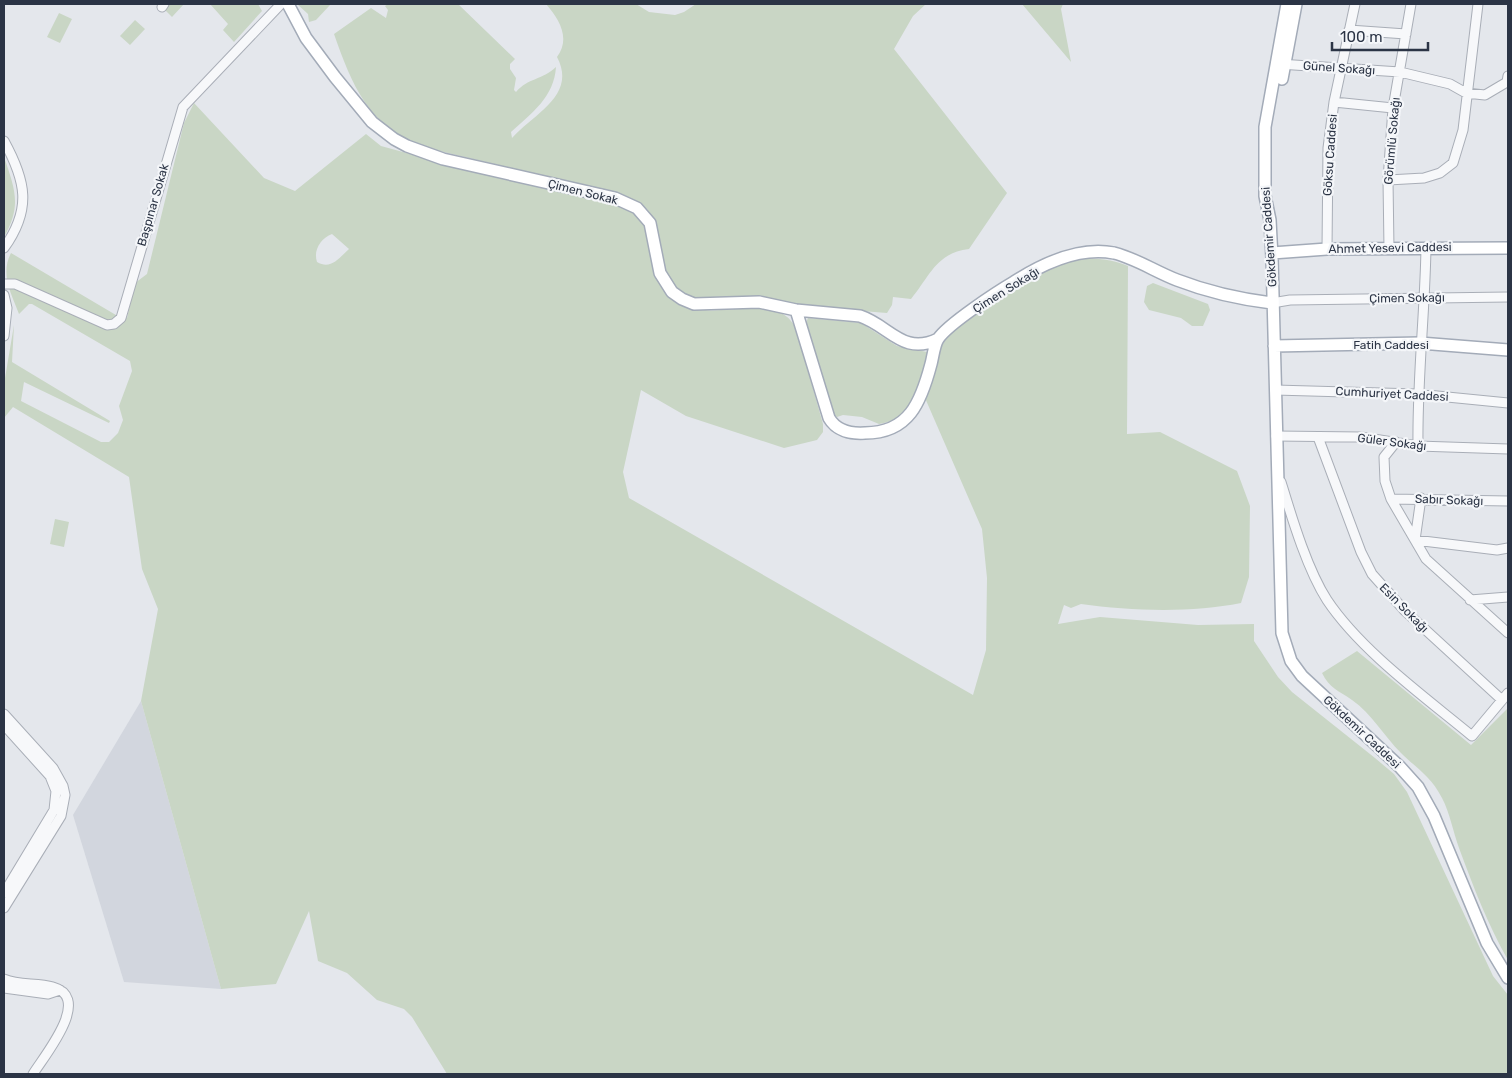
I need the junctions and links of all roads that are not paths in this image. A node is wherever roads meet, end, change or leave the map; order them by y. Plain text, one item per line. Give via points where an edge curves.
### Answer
1 (288, 4) edge
2 (1287, 4) edge
3 (1296, 4) edge
4 (1355, 4) edge
5 (1411, 4) edge
6 (1478, 4) edge
7 (274, 6) edge
8 (1349, 30) junction
9 (1406, 34) junction
10 (1281, 64) junction
11 (1343, 68) junction
12 (1400, 72) junction
13 (1508, 76) edge
14 (1466, 93) junction
15 (1334, 102) junction
16 (1393, 108) junction
17 (4, 141) edge
18 (1388, 180) junction
19 (1426, 247) junction
20 (4, 248) edge
21 (1508, 248) edge
22 (1327, 249) junction
23 (1389, 249) junction
24 (1272, 254) junction
25 (4, 284) edge
26 (4, 295) edge
27 (1508, 296) edge
28 (1426, 298) junction
29 (1272, 303) junction
30 (796, 310) junction
31 (4, 336) edge
32 (938, 339) junction
33 (1420, 343) junction
34 (1274, 346) junction
35 (1508, 350) edge
36 (1275, 390) junction
37 (1417, 394) junction
38 (1508, 403) edge
39 (1276, 436) junction
40 (1318, 437) junction
41 (1396, 442) junction
42 (1418, 446) junction
43 (1508, 449) edge
44 (1278, 473) junction
45 (1421, 498) junction
46 (1391, 499) junction
47 (1508, 501) edge
48 (1415, 540) junction
49 (1508, 548) edge
50 (1508, 596) edge
51 (1470, 600) junction
52 (1508, 633) edge
53 (1505, 696) edge
54 (4, 714) edge
55 (4, 725) edge
56 (4, 893) edge
57 (4, 908) edge
58 (1508, 978) edge
59 (4, 979) edge
60 (4, 988) edge
61 (60, 990) junction
62 (33, 1074) edge

1 - 30 main road, Çimen Sokak via 306,38 329,70 372,122 394,139 431,155 615,198 637,208 650,223 660,273 672,292 682,299 694,304 759,302
2 - 10 main road, Gökdemir Caddesi
3 - 10 main road
4 - 8 street, Göksu Caddesi
5 - 9 street, Görümlü Sokağı
6 - 14 street
7 - 25 street, Başpınar Sokak via 190,97 178,115 121,318 114,324 107,324 15,284
8 - 9 street
8 - 11 street, Göksu Caddesi
9 - 12 street, Görümlü Sokağı
10 - 11 street, Günel Sokağı
10 - 24 main road, Gökdemir Caddesi via 1265,127 1265,196
11 - 12 street, Günel Sokağı
11 - 15 street, Göksu Caddesi
12 - 14 street, Günel Sokağı via 1450,84
12 - 16 street, Görümlü Sokağı
13 - 14 street via 1507,82 1485,95
14 - 18 street via 1463,130 1453,163 1440,173 1424,178
15 - 16 street
15 - 22 street, Göksu Caddesi via 1328,148
16 - 18 street, Görümlü Sokağı
17 - 20 street via 18,176 24,203 19,223
18 - 23 street, Görümlü Sokağı
19 - 21 main road, Ahmet Yesevi Caddesi
19 - 23 main road, Ahmet Yesevi Caddesi
19 - 28 street
22 - 23 main road, Ahmet Yesevi Caddesi
22 - 24 main road, Ahmet Yesevi Caddesi
24 - 29 main road, Gökdemir Caddesi
26 - 31 street via 7,308
27 - 28 street, Çimen Sokağı
28 - 29 street, Çimen Sokağı
28 - 33 street
29 - 32 main road, Çimen Sokağı via 1237,299 1204,290 1114,253 1086,252 1071,254 1015,281
29 - 34 main road, Gökdemir Caddesi
30 - 32 main road, Çimen Sokak via 860,316 900,340 916,345
30 - 32 main road via 825,409 832,424 849,432 888,430 913,412 924,390
33 - 34 main road, Fatih Caddesi
33 - 35 main road, Fatih Caddesi
33 - 37 street
34 - 36 main road, Gökdemir Caddesi
36 - 37 street, Cumhuriyet Caddesi
36 - 39 main road, Gökdemir Caddesi
37 - 38 street, Cumhuriyet Caddesi
37 - 42 street
39 - 40 street, Güler Sokağı
39 - 44 main road, Gökdemir Caddesi
40 - 41 street, Güler Sokağı via 1361,437
40 - 53 street, Esin Sokağı via 1372,574 1405,611
41 - 42 street, Güler Sokağı
41 - 46 street via 1384,457 1385,481
42 - 43 street, Güler Sokağı
44 - 53 street, Gökdemir Caddesi via 1298,535 1327,599 1358,637 1472,736
44 - 58 main road, Gökdemir Caddesi via 1280,614 1288,654 1302,676 1418,787 1434,816 1487,942
45 - 46 street, Sabır Sokağı
45 - 47 street, Sabır Sokağı
45 - 48 street
46 - 48 street
48 - 49 street via 1497,550
48 - 51 street via 1426,559
50 - 51 street
51 - 52 street
54 - 57 street via 53,768 65,795 61,816
55 - 56 street via 50,776 56,791 54,810
59 - 61 street
60 - 61 street via 48,994
61 - 62 street via 68,1000 68,1020

